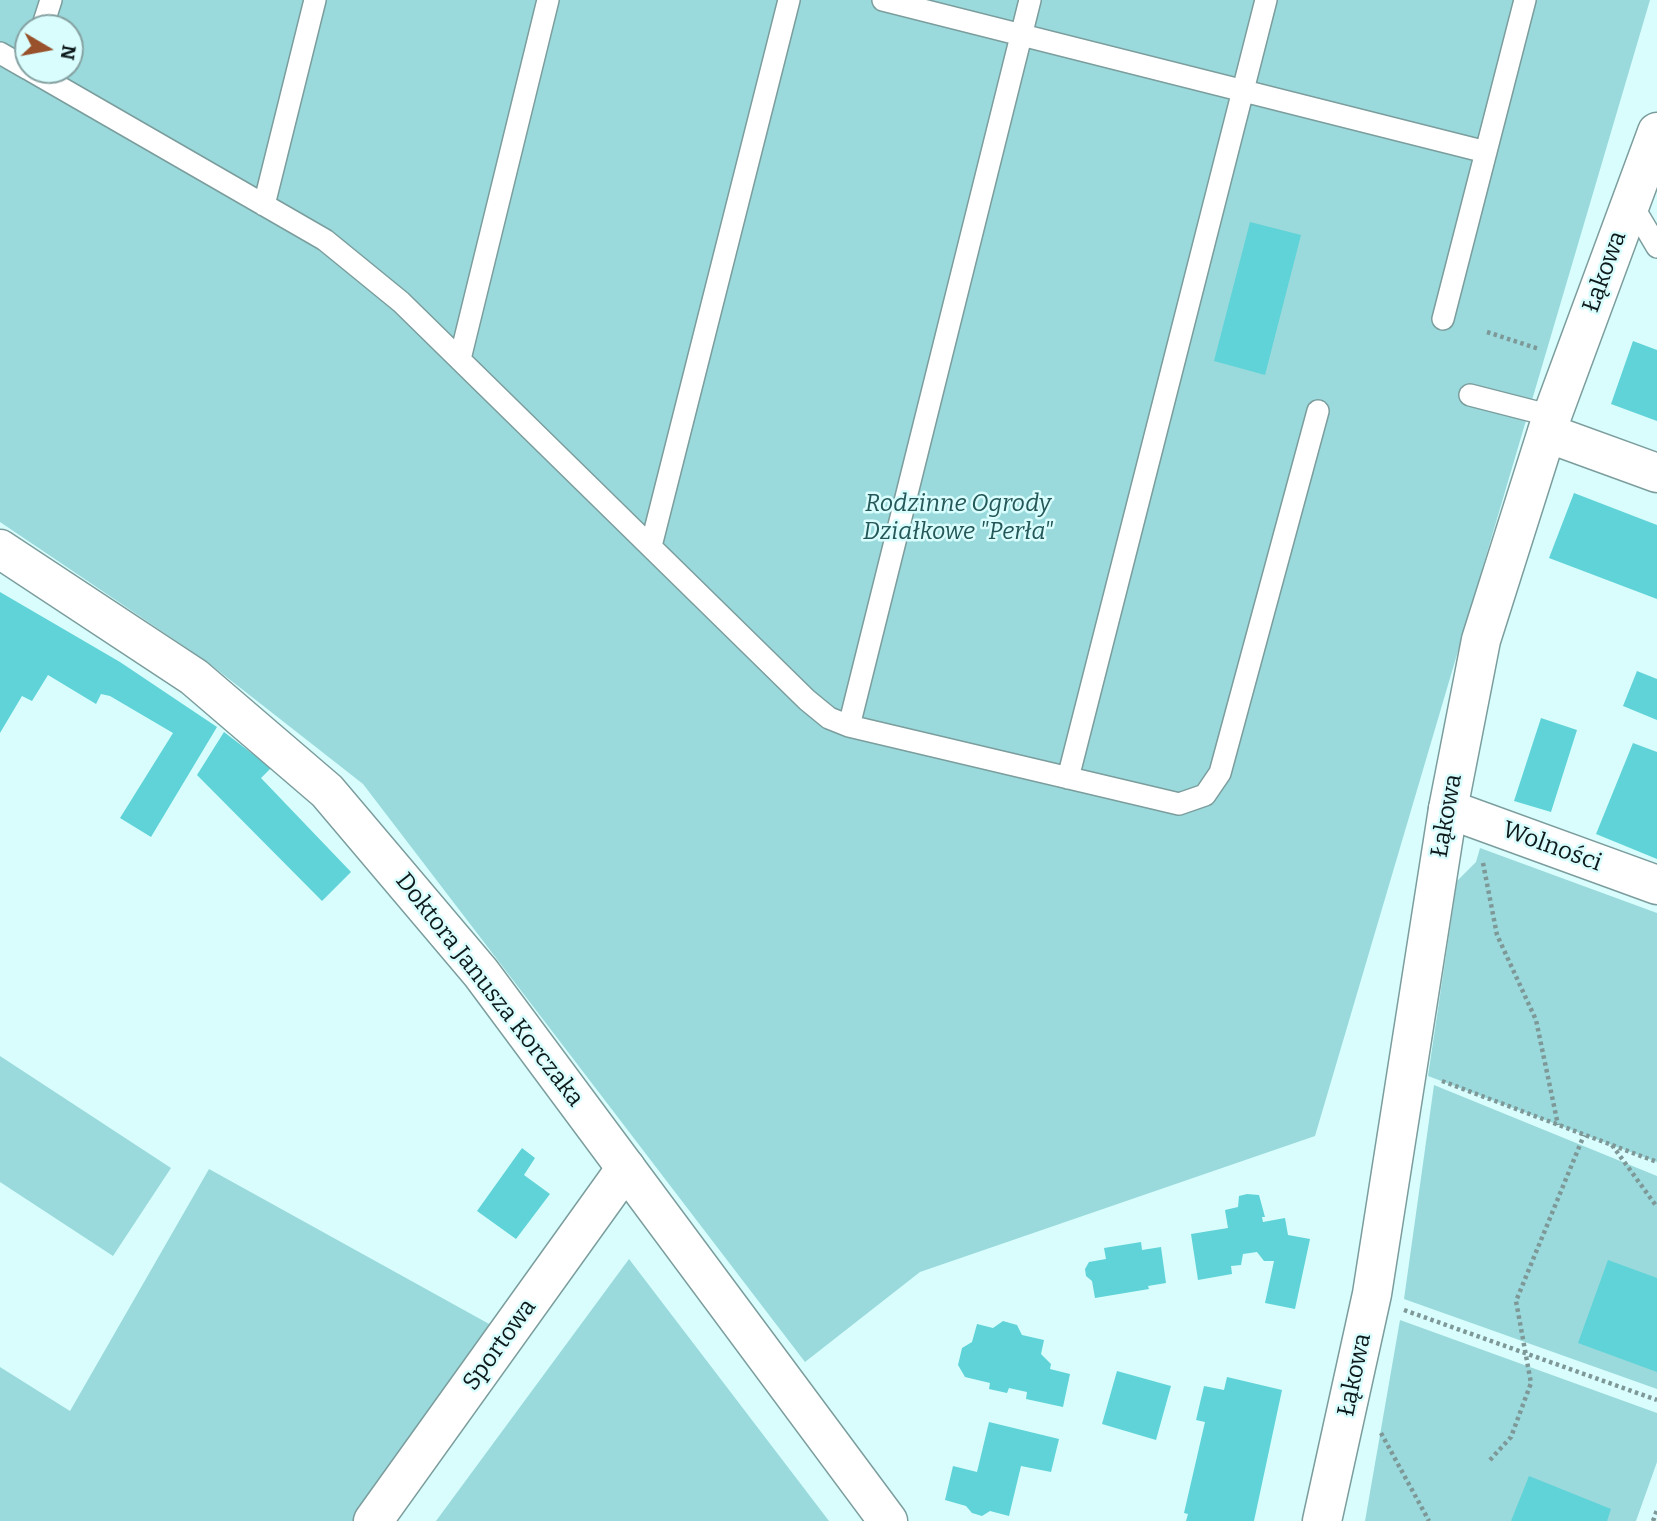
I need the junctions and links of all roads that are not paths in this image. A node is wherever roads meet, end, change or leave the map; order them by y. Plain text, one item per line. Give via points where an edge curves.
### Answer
1 (315, 0) edge
2 (548, 0) edge
3 (789, 0) edge
4 (883, 0) edge
5 (1030, 0) edge
6 (1266, 0) edge
7 (1525, 0) edge
8 (1021, 36) junction
9 (54, 84) edge
10 (1242, 91) junction
11 (1657, 132) edge
12 (1486, 152) junction
13 (1642, 190) edge
14 (264, 205) junction
15 (1657, 247) edge
16 (1443, 319) dead end
17 (460, 359) junction
18 (1469, 395) dead end
19 (1318, 411) dead end
20 (1549, 425) junction
21 (1657, 473) edge
22 (651, 546) junction
23 (0, 549) edge
24 (849, 726) junction
25 (1068, 778) junction
26 (1448, 809) junction
27 (1657, 885) edge
28 (626, 1168) junction
29 (373, 1521) edge
30 (888, 1521) edge
31 (1322, 1521) edge

1 - 14 lane
2 - 17 lane
3 - 22 lane
4 - 8 lane
5 - 8 lane
6 - 10 lane
7 - 12 lane
8 - 10 lane
8 - 24 lane
9 - 14 lane
10 - 12 lane
10 - 25 lane
11 - 13 street, Łąkowa
12 - 16 lane
13 - 15 lane
13 - 20 street, Łąkowa
14 - 17 lane via 325,240 401,302
17 - 22 lane
18 - 20 lane
19 - 25 lane via 1220,773 1205,795 1179,804
20 - 21 street
20 - 26 street, Łąkowa via 1481,640
22 - 24 lane via 807,700 829,718
23 - 28 street, Doktora Janusza Korczaka via 194,677 327,791 481,973
24 - 25 lane
26 - 27 street, Wolności
26 - 31 street, Łąkowa via 1372,1294
28 - 29 street, Sportowa
28 - 30 street, Doktora Janusza Korczaka

